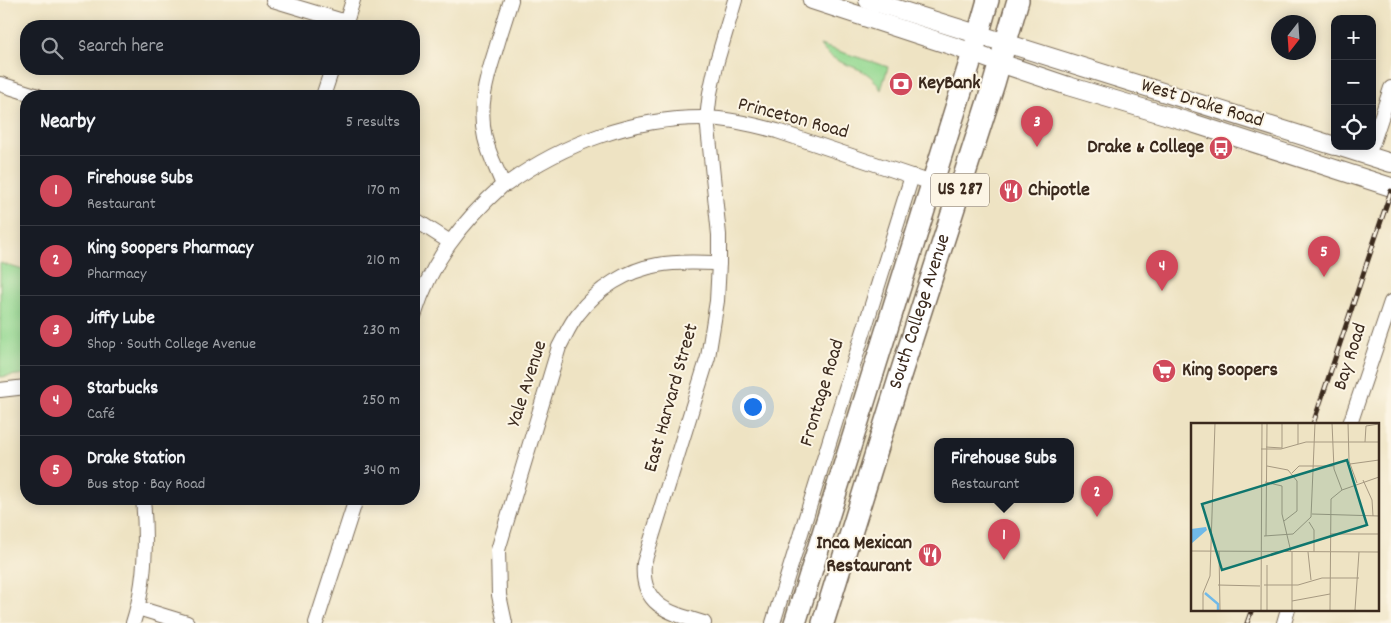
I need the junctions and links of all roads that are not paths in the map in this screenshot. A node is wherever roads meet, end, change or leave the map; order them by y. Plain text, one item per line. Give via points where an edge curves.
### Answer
1 (273, 0) edge
2 (353, 0) edge
3 (511, 0) edge
4 (735, 0) edge
5 (812, 0) edge
6 (868, 0) edge
7 (988, 0) edge
8 (1018, 0) edge
9 (334, 20) edge
10 (347, 20) edge
11 (976, 44) junction
12 (1003, 53) junction
13 (330, 75) edge
14 (0, 84) edge
15 (1391, 88) edge
16 (20, 90) edge
17 (325, 90) edge
18 (1193, 102) junction
19 (1130, 104) junction
20 (707, 118) junction
21 (1189, 122) junction
22 (1274, 127) junction
23 (1376, 134) edge
24 (1331, 144) edge
25 (1371, 150) edge
26 (1372, 150) edge
27 (1391, 163) edge
28 (912, 176) junction
29 (1362, 177) junction
30 (932, 183) junction
31 (503, 185) junction
32 (1391, 187) edge
33 (420, 222) edge
34 (450, 242) junction
35 (719, 263) junction
36 (420, 300) edge
37 (1391, 302) edge
38 (20, 388) edge
39 (0, 390) edge
40 (1350, 423) edge
41 (144, 505) edge
42 (354, 505) edge
43 (138, 608) junction
44 (1288, 610) edge
45 (133, 623) edge
46 (187, 623) edge
47 (316, 623) edge
48 (505, 623) edge
49 (704, 623) edge
50 (773, 623) edge
51 (795, 623) edge
52 (823, 623) edge
53 (1284, 623) edge

1 - 9 street
2 - 10 street
3 - 31 street via 482,103 484,137
4 - 20 street, East Harvard Street via 717,61
5 - 11 main road via 953,46
6 - 11 main road
7 - 11 highway, South College Avenue / US 287
8 - 12 highway, South College Avenue / US 287
11 - 12 main road
11 - 30 highway, South College Avenue / US 287
12 - 18 main road, West Drake Road
12 - 19 main road, West Drake Road
12 - 52 highway, South College Avenue / US 287
13 - 17 street
14 - 16 street
15 - 23 street
18 - 19 main road via 1179,112
18 - 22 main road, West Drake Road
19 - 21 main road, West Drake Road
20 - 28 street, Princeton Road via 777,131
20 - 31 street, Princeton Road via 646,124 589,139
20 - 35 street, East Harvard Street
21 - 22 main road via 1196,118 1215,119
21 - 29 main road, West Drake Road
22 - 24 main road, West Drake Road
25 - 29 street
26 - 27 main road, West Drake Road
28 - 30 street, Princeton Road
28 - 50 street, Frontage Road
29 - 32 main road, West Drake Road
30 - 51 highway, South College Avenue / US 287
31 - 34 street, Princeton Road via 466,221
33 - 34 street
34 - 36 street, Princeton Road
35 - 48 street, Yale Avenue via 675,263 635,271 592,298 568,329 559,348 498,550 499,595
35 - 49 street, East Harvard Street via 708,358 643,572 649,594 657,603 672,613
37 - 40 street, Bay Road
38 - 39 street
41 - 43 street via 145,559
42 - 47 street
43 - 45 street
43 - 46 street
44 - 53 street

